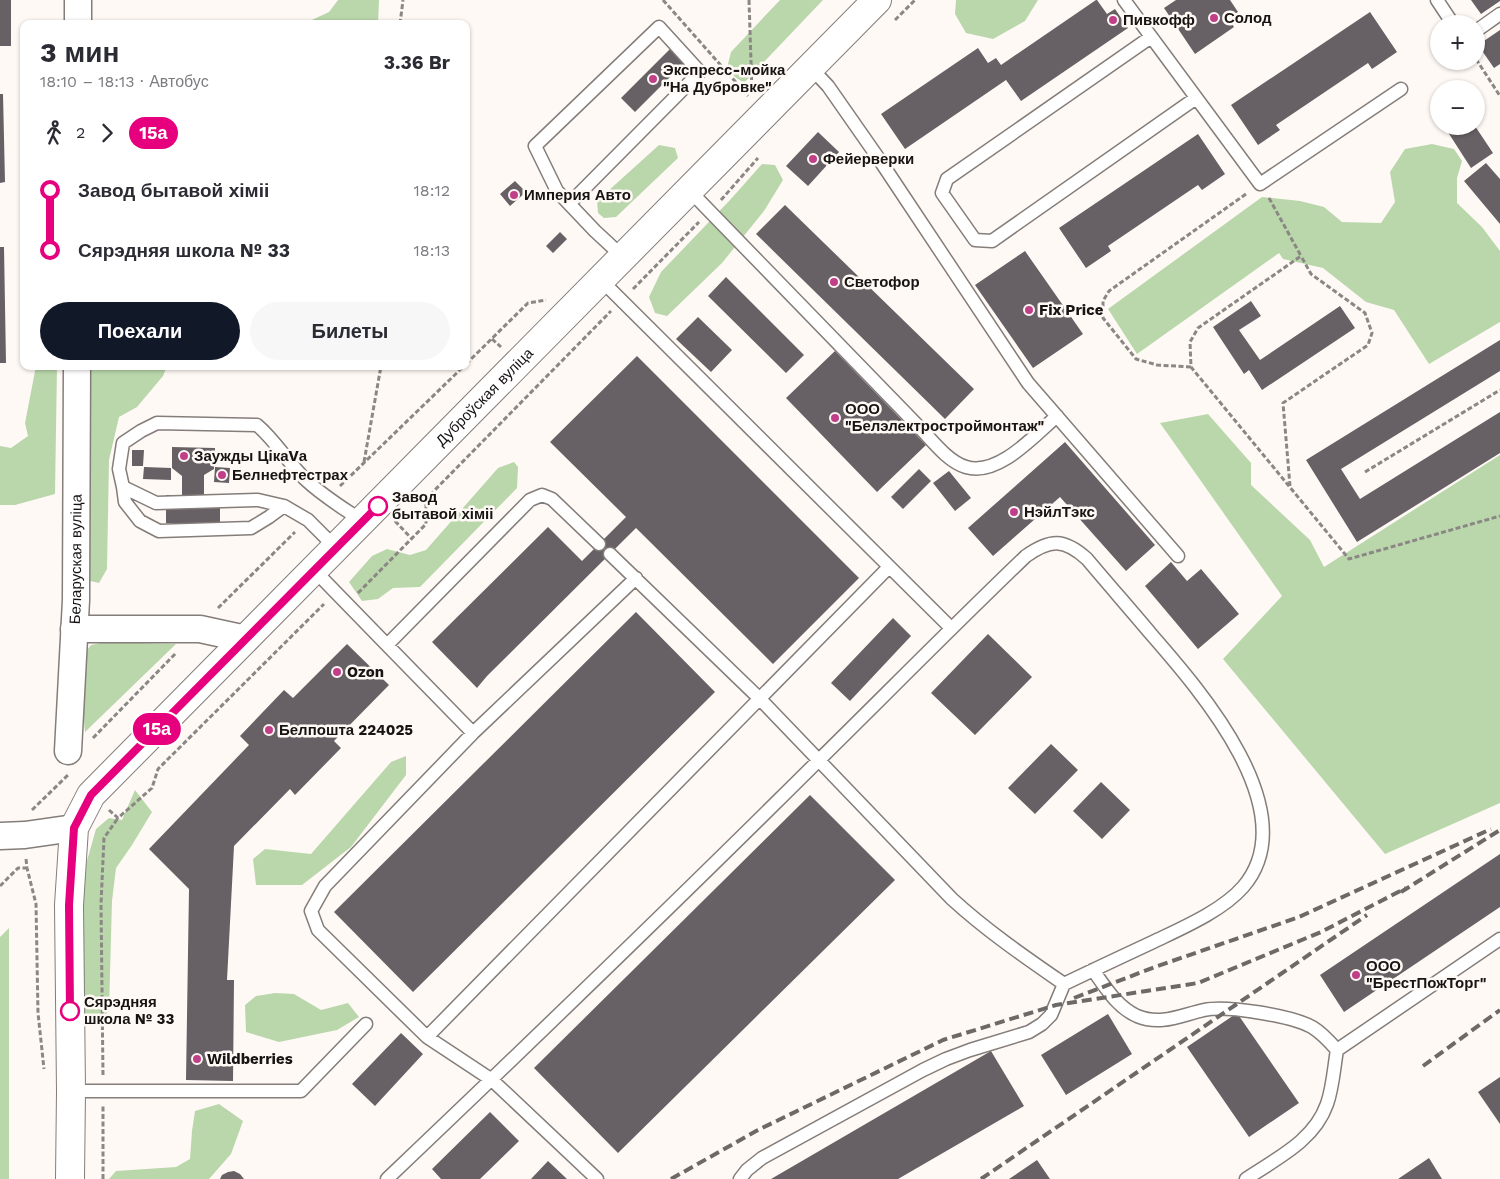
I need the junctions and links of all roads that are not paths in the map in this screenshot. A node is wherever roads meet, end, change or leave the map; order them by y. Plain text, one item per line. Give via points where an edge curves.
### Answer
1 (78, 0) edge
2 (877, 0) edge
3 (1124, 0) edge
4 (1437, 0) edge
5 (1500, 14) edge
6 (1447, 15) edge
7 (78, 20) edge
8 (1485, 25) edge
9 (1151, 37) junction
10 (811, 68) junction
11 (1401, 89) dead end
12 (1196, 98) junction
13 (690, 191) junction
14 (569, 204) junction
15 (623, 257) junction
16 (601, 280) junction
17 (77, 370) edge
18 (1057, 416) junction
19 (123, 487) junction
20 (284, 506) junction
21 (362, 521) junction
22 (600, 544) dead end
23 (336, 548) junction
24 (610, 554) dead end
25 (1178, 556) dead end
26 (889, 567) junction
27 (314, 570) junction
28 (636, 578) junction
29 (951, 628) junction
30 (74, 629) junction
31 (246, 639) junction
32 (387, 645) junction
33 (759, 698) junction
34 (473, 733) junction
35 (68, 751) dead end
36 (818, 761) junction
37 (74, 828) junction
38 (13, 836) edge
39 (1500, 939) edge
40 (1093, 970) junction
41 (1064, 984) junction
42 (366, 1024) dead end
43 (427, 1037) junction
44 (1337, 1050) junction
45 (492, 1080) junction
46 (71, 1091) junction
47 (70, 1179) edge
48 (387, 1179) edge
49 (597, 1179) edge
50 (740, 1179) edge
51 (1246, 1179) edge

1 - 7 street
2 - 10 main road, Дуброўская вуліца
3 - 9 lane
4 - 6 lane
5 - 8 lane
9 - 12 lane
9 - 12 lane via 947,179 942,193 975,240 992,241
10 - 13 main road, Дуброўская вуліца
10 - 18 lane via 828,86 868,143 1028,383
11 - 12 lane via 1260,184
13 - 15 main road, Дуброўская вуліца
13 - 18 lane via 954,461 978,469 992,466 1005,460
14 - 14 lane via 700,72 660,27 535,146 557,191
14 - 15 lane
15 - 16 main road, Дуброўская вуліца
16 - 21 main road, Дуброўская вуліца
16 - 26 lane
17 - 30 street, Беларуская вуліца
18 - 25 lane
19 - 20 lane via 156,503 258,500
19 - 20 lane via 125,502 140,521 159,531 251,528
19 - 21 lane via 119,469 122,443 157,423 257,425 304,479
20 - 23 lane via 308,520
21 - 23 main road, Дуброўская вуліца
22 - 32 lane via 552,499 542,495 530,500
23 - 27 main road, Дуброўская вуліца
24 - 28 lane
26 - 29 lane
26 - 33 lane
27 - 31 main road, Дуброўская вуліца
27 - 32 lane
28 - 33 lane
28 - 34 lane
29 - 36 lane
29 - 40 lane via 1036,549 1049,544 1064,544 1076,549 1193,683 1234,744 1251,778 1263,831 1261,852 1242,887 1199,919
30 - 31 street via 200,629
30 - 35 street, Беларуская вуліца
31 - 37 main road, Дуброўская вуліца via 91,795
32 - 34 lane
33 - 36 lane
33 - 43 lane
34 - 43 lane via 325,886 311,911 318,930
36 - 41 lane via 973,919
36 - 45 lane
37 - 38 street
37 - 46 main road via 69,914
39 - 44 lane
40 - 41 lane
40 - 44 lane via 1112,997 1138,1016 1155,1020 1174,1019 1204,1010 1231,1008 1296,1020 1312,1027
41 - 50 lane via 1051,1015 1029,1032 970,1050 923,1070 762,1158
42 - 46 lane via 301,1091
43 - 45 lane
44 - 51 lane via 1328,1102 1321,1118 1296,1146
45 - 48 lane
45 - 49 lane
46 - 47 main road

